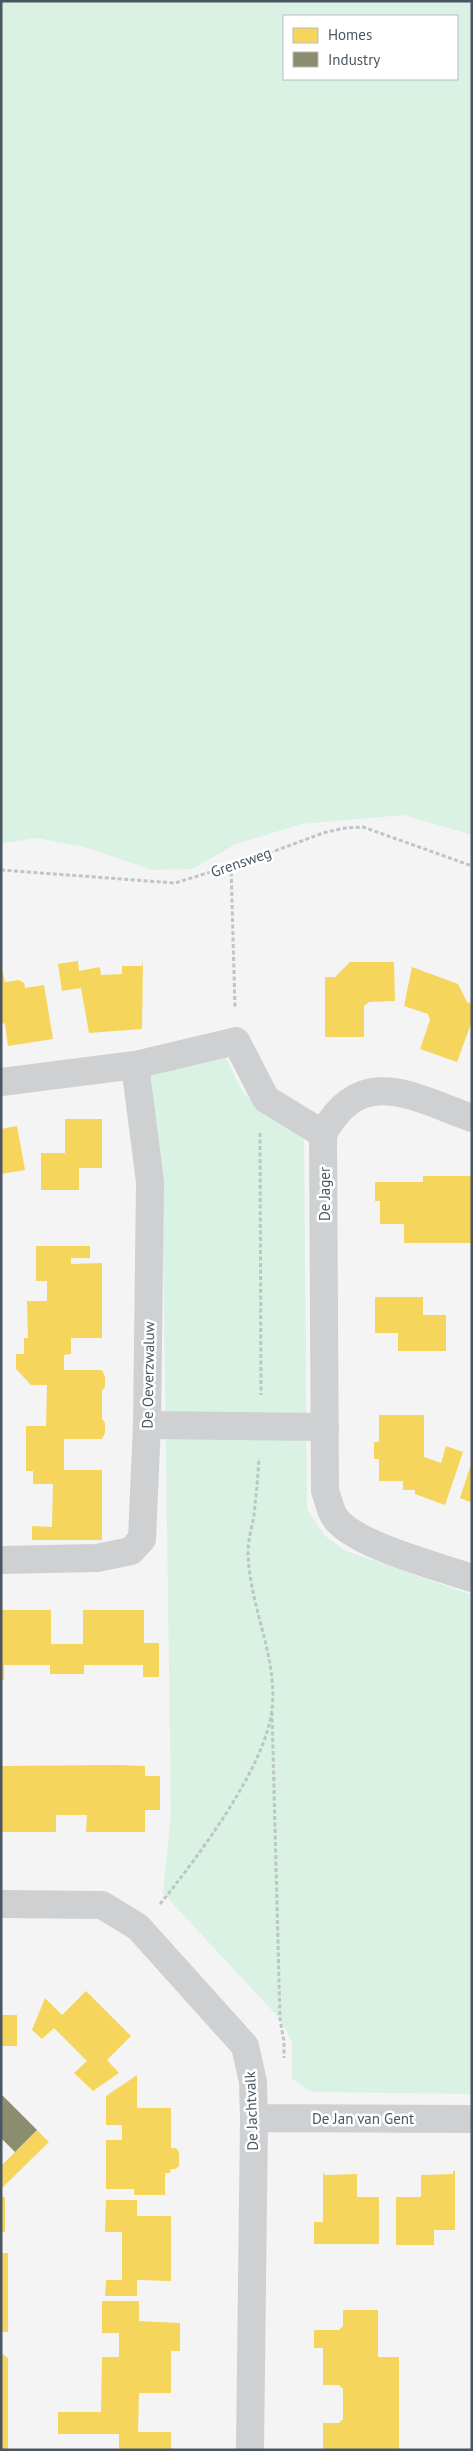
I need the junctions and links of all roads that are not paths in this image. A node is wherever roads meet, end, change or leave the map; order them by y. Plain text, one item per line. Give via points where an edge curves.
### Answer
1 (135, 1065) junction
2 (1, 1082) edge
3 (472, 1118) edge
4 (323, 1134) junction
5 (147, 1425) junction
6 (325, 1427) junction
7 (1, 1560) edge
8 (472, 1578) edge
9 (1, 1904) edge
10 (254, 2118) junction
11 (472, 2119) edge
12 (250, 2450) edge

1 - 2 street
1 - 4 street via 236,1041 266,1099
1 - 5 street, De Oeverzwaluw via 150,1182
3 - 4 street via 397,1091 369,1090 334,1114
4 - 6 street, De Jager
5 - 6 street
5 - 7 street, De Oeverzwaluw via 142,1539 131,1551 97,1558
6 - 8 street, De Jager via 325,1491 334,1517 350,1533
9 - 10 street, De Jachtvalk via 102,1905 138,1927 246,2046 253,2082
10 - 11 street, De Jan van Gent
10 - 12 street, De Jachtvalk

